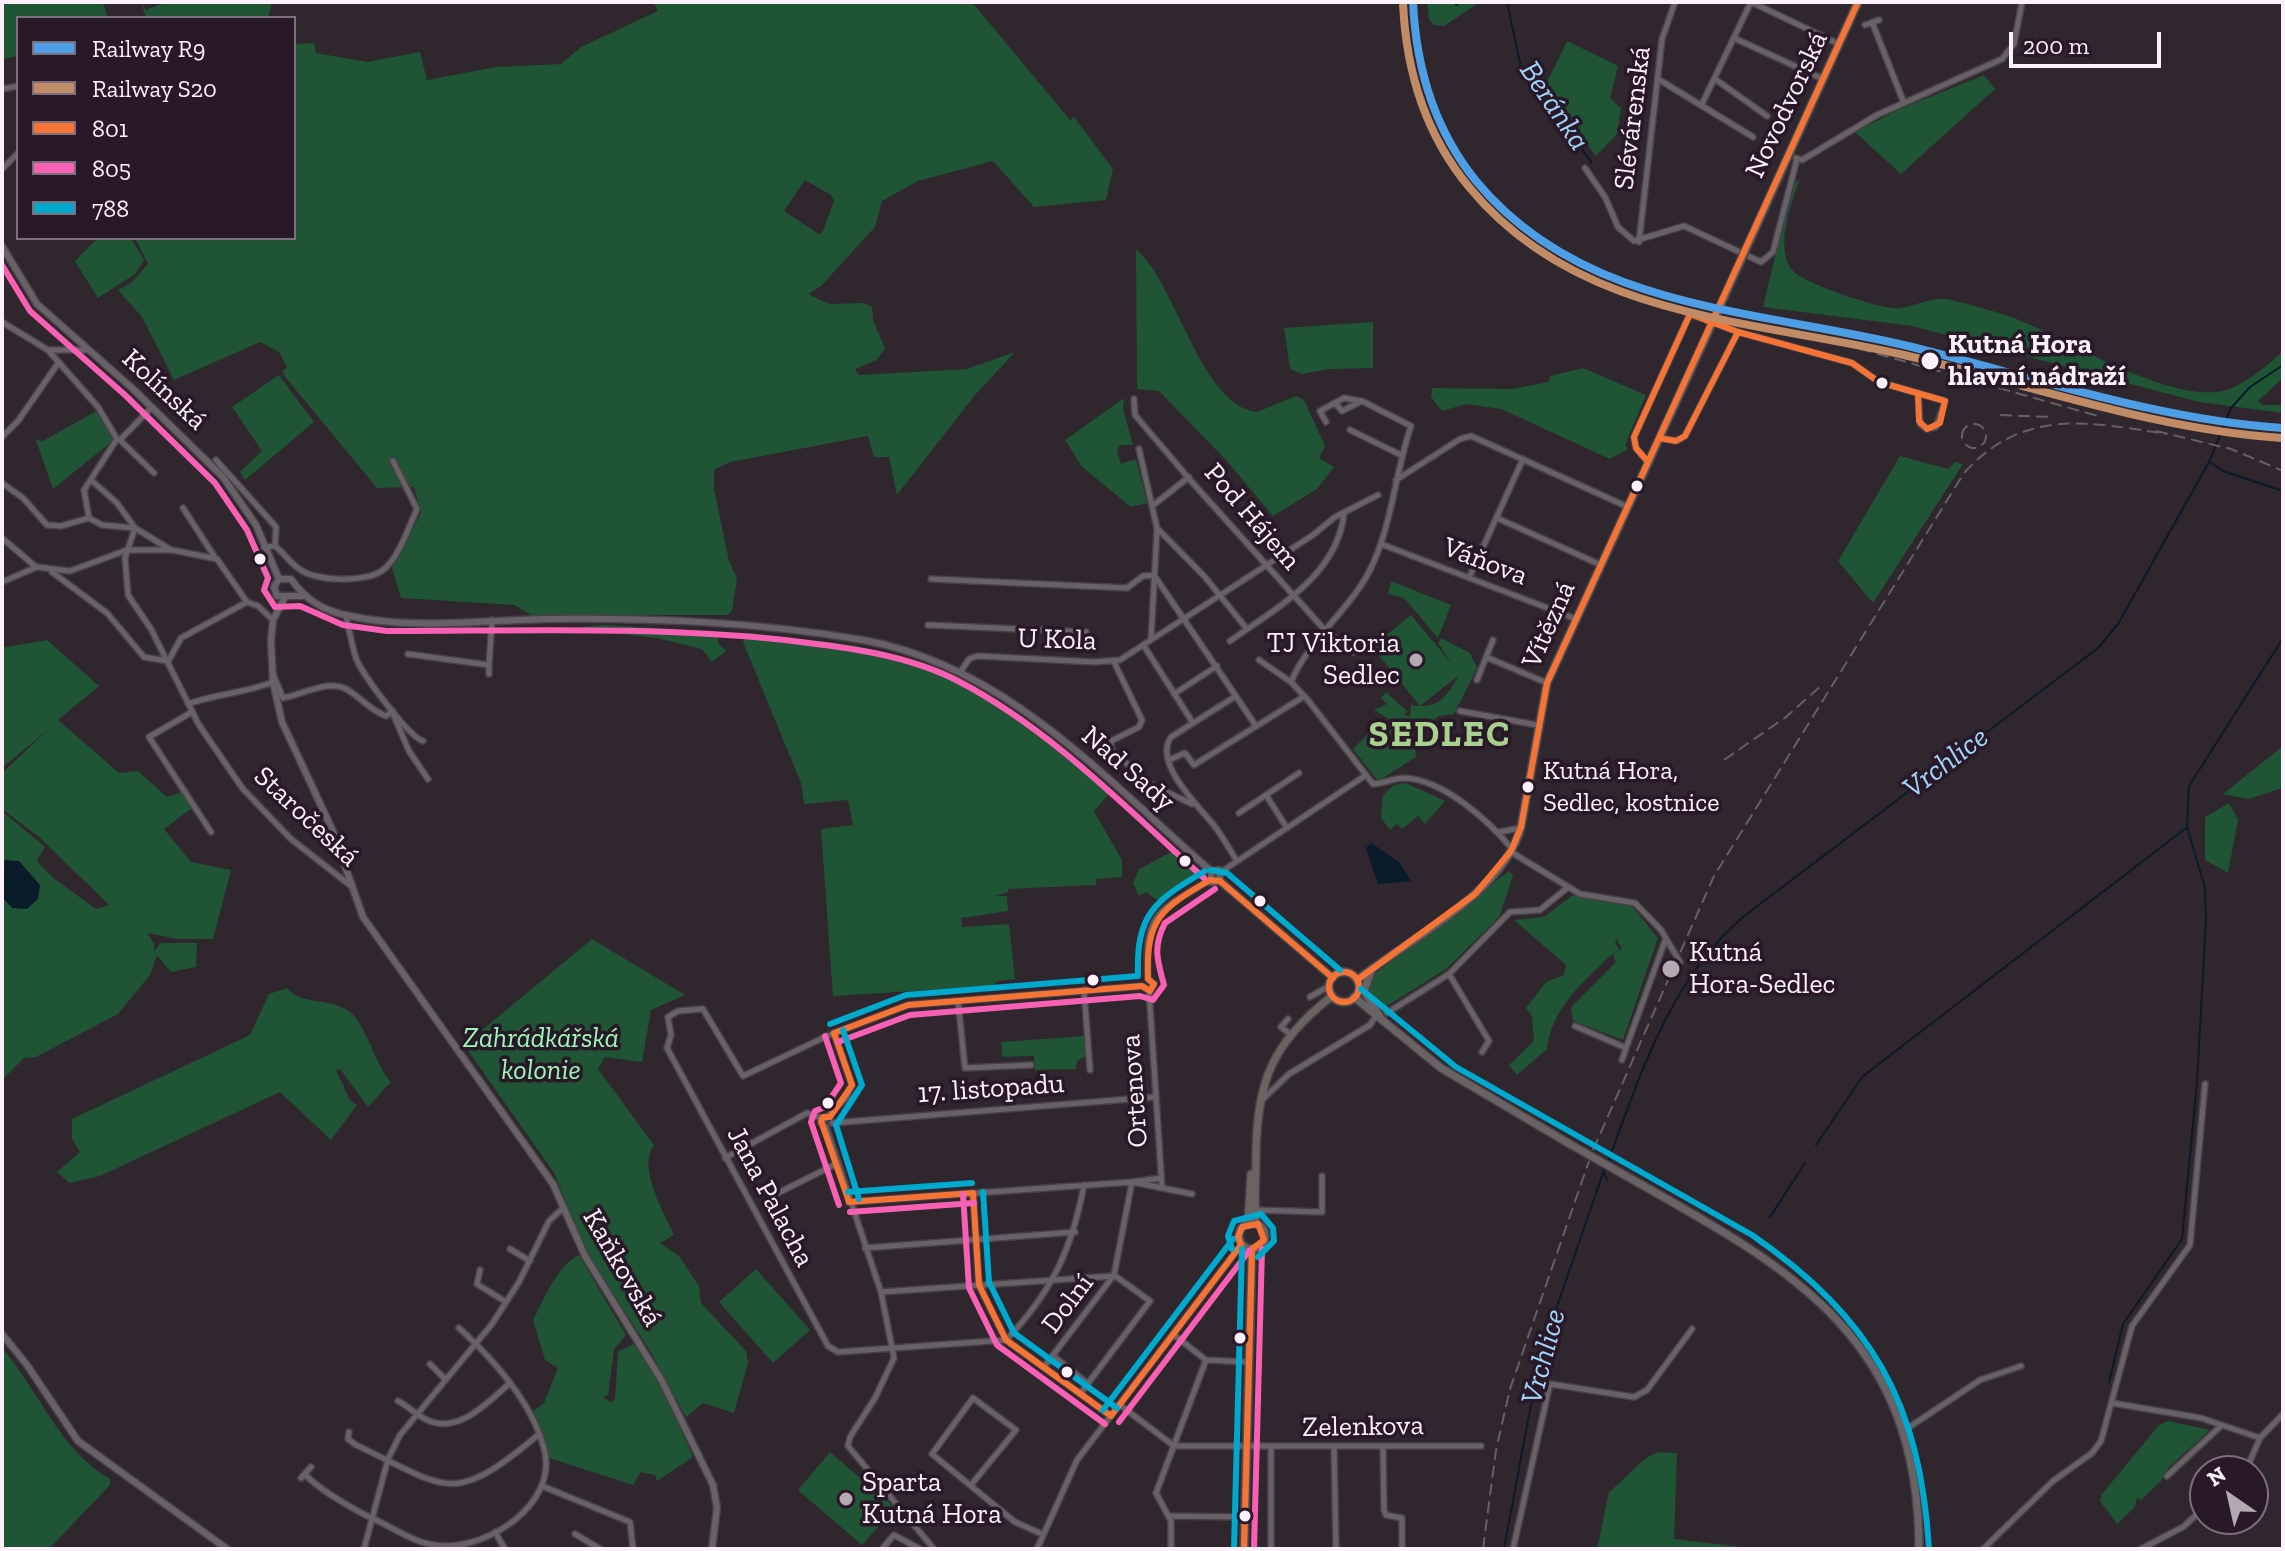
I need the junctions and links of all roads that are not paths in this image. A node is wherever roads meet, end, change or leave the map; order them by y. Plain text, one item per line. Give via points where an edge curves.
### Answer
1 (1675, 2) edge
2 (1751, 2) edge
3 (1858, 2) edge
4 (2022, 2) edge
5 (1865, 25) dead end
6 (1734, 38) junction
7 (1839, 44) junction
8 (1658, 79) junction
9 (1715, 79) junction
10 (1823, 79) junction
11 (1904, 103) junction
12 (1702, 104) junction
13 (1767, 116) dead end
14 (1753, 137) dead end
15 (1789, 153) junction
16 (1797, 159) junction
17 (1585, 168) dead end
18 (1782, 169) junction
19 (1793, 171) junction
20 (1639, 242) junction
21 (2, 246) edge
22 (3, 324) edge
23 (1738, 332) junction
24 (1705, 339) joint
25 (48, 350) junction
26 (87, 350) junction
27 (60, 361) junction
28 (1918, 393) junction
29 (1134, 399) dead end
30 (1362, 401) junction
31 (1335, 403) junction
32 (152, 407) junction
33 (1326, 422) dead end
34 (1350, 430) dead end
35 (2, 437) edge
36 (1659, 438) junction
37 (118, 440) junction
38 (1139, 449) dead end
39 (1401, 455) junction
40 (1523, 459) junction
41 (216, 460) dead end
42 (393, 461) dead end
43 (1648, 462) junction
44 (154, 473) dead end
45 (1189, 477) junction
46 (91, 480) junction
47 (1395, 480) junction
48 (2, 483) edge
49 (1378, 495) dead end
50 (1152, 507) junction
51 (1628, 507) junction
52 (183, 508) dead end
53 (1344, 513) junction
54 (89, 518) junction
55 (1497, 518) junction
56 (135, 528) junction
57 (1157, 528) junction
58 (2, 538) edge
59 (1381, 544) junction
60 (275, 546) junction
61 (264, 547) junction
62 (127, 550) junction
63 (172, 550) junction
64 (217, 559) junction
65 (1266, 565) junction
66 (1601, 565) junction
67 (37, 567) junction
68 (50, 570) junction
69 (299, 570) junction
70 (70, 571) junction
71 (1154, 575) junction
72 (1469, 578) junction
73 (279, 579) junction
74 (931, 579) dead end
75 (65, 580) junction
76 (2, 582) edge
77 (295, 586) junction
78 (1220, 595) junction
79 (1293, 595) junction
80 (292, 596) junction
81 (302, 596) junction
82 (280, 600) junction
83 (247, 602) junction
84 (346, 616) junction
85 (1185, 618) junction
86 (1576, 619) junction
87 (273, 620) junction
88 (495, 620) junction
89 (928, 625) dead end
90 (1247, 629) junction
91 (1326, 630) junction
92 (1086, 632) dead end
93 (1152, 640) junction
94 (1493, 640) dead end
95 (1230, 641) dead end
96 (1144, 646) junction
97 (1353, 652) dead end
98 (408, 654) dead end
99 (1486, 657) junction
100 (1259, 660) dead end
101 (168, 661) junction
102 (1114, 662) junction
103 (489, 665) junction
104 (1217, 666) junction
105 (961, 671) junction
106 (272, 673) junction
107 (489, 674) dead end
108 (1477, 680) dead end
109 (273, 682) junction
110 (1291, 682) junction
111 (1547, 683) junction
112 (1174, 694) junction
113 (1236, 696) junction
114 (1303, 697) junction
115 (188, 704) junction
116 (393, 711) junction
117 (1460, 711) dead end
118 (192, 712) junction
119 (1193, 723) junction
120 (1537, 725) junction
121 (1256, 726) junction
122 (423, 741) dead end
123 (1169, 760) junction
124 (1299, 773) dead end
125 (1366, 775) junction
126 (428, 779) dead end
127 (1266, 795) junction
128 (1193, 805) junction
129 (1239, 813) dead end
130 (1521, 827) junction
131 (1287, 828) junction
132 (211, 832) dead end
133 (1500, 832) junction
134 (1512, 851) junction
135 (1237, 861) junction
136 (1211, 871) junction
137 (1221, 872) junction
138 (1210, 880) junction
139 (1220, 881) junction
140 (352, 888) junction
141 (1567, 888) junction
142 (1666, 938) junction
143 (1680, 962) dead end
144 (1373, 967) junction
145 (1449, 974) junction
146 (1148, 979) junction
147 (1357, 980) junction
148 (1331, 982) junction
149 (1142, 986) junction
150 (1084, 990) junction
151 (1149, 991) junction
152 (1332, 996) junction
153 (1310, 997) dead end
154 (1354, 997) junction
155 (958, 1001) junction
156 (1387, 1013) dead end
157 (1288, 1019) dead end
158 (1379, 1019) junction
159 (1575, 1026) dead end
160 (834, 1033) junction
161 (1290, 1034) junction
162 (1626, 1048) junction
163 (1482, 1052) dead end
164 (1622, 1060) dead end
165 (1031, 1065) dead end
166 (1090, 1070) dead end
167 (2205, 1084) dead end
168 (1155, 1097) junction
169 (1259, 1102) junction
170 (829, 1123) junction
171 (1256, 1140) junction
172 (725, 1158) junction
173 (836, 1164) junction
174 (1322, 1176) dead end
175 (1161, 1178) junction
176 (1132, 1182) junction
177 (1084, 1185) junction
178 (1162, 1187) junction
179 (973, 1193) junction
180 (1192, 1194) dead end
181 (770, 1197) dead end
182 (849, 1202) junction
183 (563, 1208) junction
184 (1255, 1210) junction
185 (1252, 1224) junction
186 (1075, 1232) junction
187 (976, 1239) junction
188 (1241, 1245) junction
189 (865, 1248) junction
190 (510, 1249) dead end
191 (1252, 1249) junction
192 (530, 1261) junction
193 (480, 1270) dead end
194 (1114, 1275) junction
195 (1054, 1279) junction
196 (979, 1285) junction
197 (881, 1292) junction
198 (506, 1302) junction
199 (459, 1328) dead end
200 (1692, 1329) dead end
201 (2, 1334) edge
202 (1174, 1335) junction
203 (1006, 1340) junction
204 (477, 1344) junction
205 (893, 1348) junction
206 (1053, 1356) junction
207 (1206, 1360) junction
208 (1248, 1362) junction
209 (430, 1364) dead end
210 (2021, 1366) dead end
211 (1044, 1367) junction
212 (446, 1380) junction
213 (1087, 1383) junction
214 (509, 1384) junction
215 (1080, 1394) junction
216 (398, 1401) dead end
217 (2112, 1403) junction
218 (1120, 1405) junction
219 (416, 1413) junction
220 (2283, 1414) edge
221 (1111, 1416) junction
222 (2222, 1425) junction
223 (349, 1432) dead end
224 (1902, 1432) junction
225 (538, 1435) junction
226 (2260, 1438) junction
227 (1174, 1446) junction
228 (1383, 1446) junction
229 (1481, 1446) dead end
230 (1334, 1447) junction
231 (1245, 1448) junction
232 (1271, 1448) junction
233 (2253, 1455) edge
234 (388, 1459) junction
235 (311, 1467) dead end
236 (2167, 1476) dead end
237 (971, 1485) junction
238 (542, 1486) junction
239 (1168, 1516) junction
240 (1244, 1517) junction
241 (370, 1519) junction
242 (2189, 1522) edge
243 (495, 1532) junction
244 (575, 1534) dead end
245 (1042, 1534) junction
246 (468, 1546) edge
247 (227, 1549) edge
248 (364, 1549) edge
249 (505, 1549) edge
250 (600, 1549) edge
251 (633, 1549) edge
252 (712, 1549) edge
253 (882, 1549) edge
254 (920, 1549) edge
255 (934, 1549) edge
256 (1037, 1549) edge
257 (1171, 1549) edge
258 (1244, 1549) edge
259 (1271, 1549) edge
260 (1336, 1549) edge
261 (1402, 1549) edge
262 (1513, 1549) edge
263 (1919, 1549) edge
264 (1983, 1549) edge
265 (2141, 1549) edge

1 - 8 street, Slévárenská via 1662,39
2 - 6 street
2 - 7 street
3 - 7 main road, Novodvorská
4 - 11 street via 2014,44 2002,59
5 - 11 street via 1876,21
6 - 9 street
6 - 10 street
7 - 10 main road, Novodvorská
8 - 12 street
8 - 20 street, Slévárenská
9 - 12 street
9 - 13 street
10 - 15 main road, Novodvorská
11 - 16 street
12 - 14 street
15 - 16 street
15 - 18 main road, Novodvorská
16 - 19 street
17 - 20 street, Slévárenská via 1618,227
18 - 19 street
18 - 24 main road, Novodvorská, bridge
19 - 20 street via 1769,259 1761,262 1684,226
21 - 26 street, Kolínská via 37,304
22 - 25 street
23 - 28 street via 1852,363 1879,382
23 - 36 street via 1685,436 1676,441
23 - 43 street via 1690,314 1634,437
24 - 36 main road, Vítězná
25 - 26 street
25 - 27 street
26 - 32 street, Kolínská
27 - 35 street
27 - 37 street
28 - 28 street via 1919,421 1927,429 1940,423 1945,401
29 - 45 street, Pod Hájem via 1135,415
30 - 31 street via 1344,398
30 - 31 street via 1342,411
30 - 39 street via 1411,426
31 - 33 street via 1320,411
32 - 37 street
32 - 61 street, Kolínská via 223,477 256,525
34 - 39 street
36 - 43 main road, Vítězná
37 - 44 street
37 - 46 street
38 - 50 street
39 - 47 street
40 - 47 street via 1467,437
40 - 51 street
40 - 55 street
41 - 60 street via 276,527
42 - 69 street via 417,509 382,571 320,577
43 - 51 main road, Vítězná
45 - 50 street
45 - 65 street, Pod Hájem
46 - 54 street via 84,490
46 - 56 street
47 - 59 street
48 - 54 street via 47,525
49 - 53 street, U Kola
50 - 57 street
51 - 66 main road, Vítězná
52 - 64 street
53 - 65 street, U Kola
53 - 79 street via 1328,557
54 - 56 street via 102,525
55 - 66 street
55 - 72 street
56 - 62 street
56 - 63 street
57 - 71 street
57 - 78 street
58 - 67 street
59 - 72 street, Váňova
59 - 91 street via 1363,583
60 - 61 street
60 - 69 street
61 - 73 street, Kolínská
62 - 63 street
62 - 70 street
62 - 101 street, Staročeská via 128,595
63 - 64 street
64 - 83 street
65 - 78 street, U Kola
65 - 79 street, Pod Hájem
66 - 86 main road, Vítězná
67 - 68 street
67 - 76 street
68 - 70 street
68 - 75 street
69 - 77 street
70 - 75 street
71 - 74 street via 1127,588
71 - 85 street
71 - 93 street
72 - 86 street, Váňova
73 - 77 street via 288,578
73 - 82 street via 274,587
75 - 101 street via 107,613 144,657
77 - 80 street
77 - 81 street
78 - 85 street, U Kola
78 - 90 street
79 - 90 street
79 - 91 street, Pod Hájem
80 - 81 street
80 - 82 street
81 - 84 street, Nad Sady
82 - 87 street
83 - 87 street
83 - 101 street via 181,638
84 - 88 street, Nad Sady
84 - 116 street via 357,662
85 - 93 street, U Kola
85 - 104 street
86 - 111 main road, Vítězná
87 - 106 street
88 - 103 street
88 - 105 street, Nad Sady via 738,624 872,642
89 - 92 street
90 - 95 street
91 - 97 street, Pod Hájem
91 - 110 street
93 - 96 street, U Kola
94 - 99 street
96 - 102 street, U Kola
96 - 112 street
98 - 103 street
99 - 108 street
99 - 111 street
100 - 110 street
101 - 115 street, Staročeská
102 - 105 street, U Kola via 977,656
102 - 128 street via 1142,720 1139,727 1111,741 1111,749 1148,783
103 - 107 street
104 - 112 street
104 - 113 street
105 - 136 street, Nad Sady via 1015,702
106 - 109 street
106 - 116 street via 283,698 342,686 376,712 386,716
109 - 115 street
109 - 140 street via 289,745 332,829
110 - 114 street
111 - 120 main road, Vítězná
112 - 119 street
113 - 119 street
113 - 121 street
114 - 121 street
114 - 125 street
115 - 118 street, Staročeská
116 - 122 street
116 - 126 street via 409,751
117 - 120 street
118 - 132 street via 149,737
118 - 140 street, Staročeská via 243,789 291,839
119 - 123 street via 1168,741
120 - 130 main road, Vítězná
121 - 123 street via 1194,765 1185,753
123 - 128 street
124 - 127 street
125 - 131 street
125 - 133 street via 1373,784 1404,778 1424,784 1470,807
127 - 129 street
127 - 131 street
128 - 135 street
130 - 133 street
130 - 134 main road, Vítězná
131 - 135 street
133 - 134 street
134 - 141 street
134 - 144 main road, Vítězná via 1477,892
135 - 137 street
136 - 137 street
136 - 138 street
137 - 139 street
138 - 139 street
138 - 146 street via 1154,920 1145,944
139 - 148 street
140 - 183 street, Kaňkovská via 371,934 549,1176
141 - 142 street via 1635,903
141 - 145 street via 1540,910 1510,912
142 - 143 street
142 - 162 street
144 - 147 main road, Vítězná
144 - 158 main road via 1364,991
145 - 156 street
145 - 163 street via 1489,1041
146 - 149 street
146 - 151 street, Ortenova via 1154,984
147 - 148 main road via 1346,972
147 - 154 main road
148 - 152 main road
148 - 153 street
149 - 150 street
149 - 151 street
150 - 155 street
150 - 166 street
151 - 168 street, Ortenova
152 - 154 main road via 1345,1002
152 - 161 main road
154 - 158 main road
155 - 160 street via 908,1005
155 - 165 street via 965,1068
157 - 161 street via 1281,1027
158 - 169 street via 1280,1082
158 - 224 main road, bridge via 1441,1068 1755,1249 1809,1291 1861,1350
159 - 162 street
160 - 170 street via 852,1085
160 - 172 street, Jana Palacha via 743,1076 703,1009 678,1011 666,1022 671,1035 667,1048
161 - 169 main road via 1268,1070
162 - 164 street
167 - 217 street via 2190,1245 2132,1326
168 - 170 street, 17. listopadu
168 - 175 street, Ortenova
169 - 171 main road
170 - 172 street via 807,1113
170 - 173 street
171 - 184 main road
171 - 185 main road
172 - 205 street, Jana Palacha via 828,1346 838,1352
173 - 181 street
173 - 182 street
174 - 184 street via 1322,1212
175 - 176 street
175 - 178 street, Ortenova
176 - 177 street
176 - 178 street
176 - 194 street, Dolní
177 - 179 street
177 - 186 street
178 - 180 street
179 - 182 street
179 - 187 street
182 - 189 street
183 - 192 street via 549,1221
183 - 252 street, Kaňkovská via 601,1284 662,1381 713,1485 717,1508
184 - 185 main road
185 - 188 main road via 1239,1233
185 - 191 main road via 1263,1229 1265,1237
186 - 187 street
186 - 195 street
187 - 189 street
187 - 196 street
188 - 191 main road
188 - 202 street
189 - 197 street
190 - 192 street
191 - 208 main road
192 - 198 street
193 - 198 street via 477,1284
194 - 195 street
194 - 206 street, Dolní
194 - 213 street, Dolní via 1150,1301
195 - 196 street
195 - 203 street
196 - 197 street
196 - 203 street
197 - 205 street
198 - 204 street
199 - 204 street
200 - 262 street via 1647,1390 1634,1397 1550,1384
201 - 247 street via 78,1441
202 - 207 street
202 - 218 street
203 - 205 street
203 - 211 street
204 - 212 street
204 - 214 street
205 - 255 street via 892,1365 848,1446
206 - 211 street, Dolní
206 - 213 street, Dolní
207 - 208 street
207 - 227 street
208 - 231 main road
209 - 212 street
210 - 224 street via 1980,1380
211 - 215 street
212 - 219 street
213 - 215 street, Dolní
214 - 219 street via 459,1421 434,1423
214 - 225 street
215 - 221 street
216 - 219 street
217 - 222 street
217 - 264 street via 2092,1453 2053,1481
218 - 221 street
218 - 227 street
219 - 234 street
220 - 226 street
221 - 245 street via 1072,1468
222 - 226 street
222 - 236 street
223 - 234 street via 352,1443
224 - 263 main road via 1915,1486
225 - 234 street via 490,1472 464,1483 426,1481
225 - 238 street via 545,1459
226 - 233 street
227 - 231 street, Zelenkova
227 - 239 street via 1156,1493
228 - 229 street, Zelenkova
228 - 230 street, Zelenkova
228 - 261 street via 1384,1510 1402,1518
230 - 232 street, Zelenkova
230 - 260 street
231 - 232 street, Zelenkova
231 - 240 main road
232 - 259 street
234 - 241 street
235 - 241 street via 303,1476
237 - 237 street via 932,1454 973,1398 1017,1428
237 - 245 street via 1015,1522
238 - 243 street via 523,1512
238 - 251 street via 630,1522
239 - 240 street
239 - 257 street
240 - 258 main road
241 - 246 street via 427,1544
241 - 248 street
242 - 265 street
243 - 246 street
243 - 249 street
244 - 250 street
245 - 256 street
253 - 254 street via 894,1535

